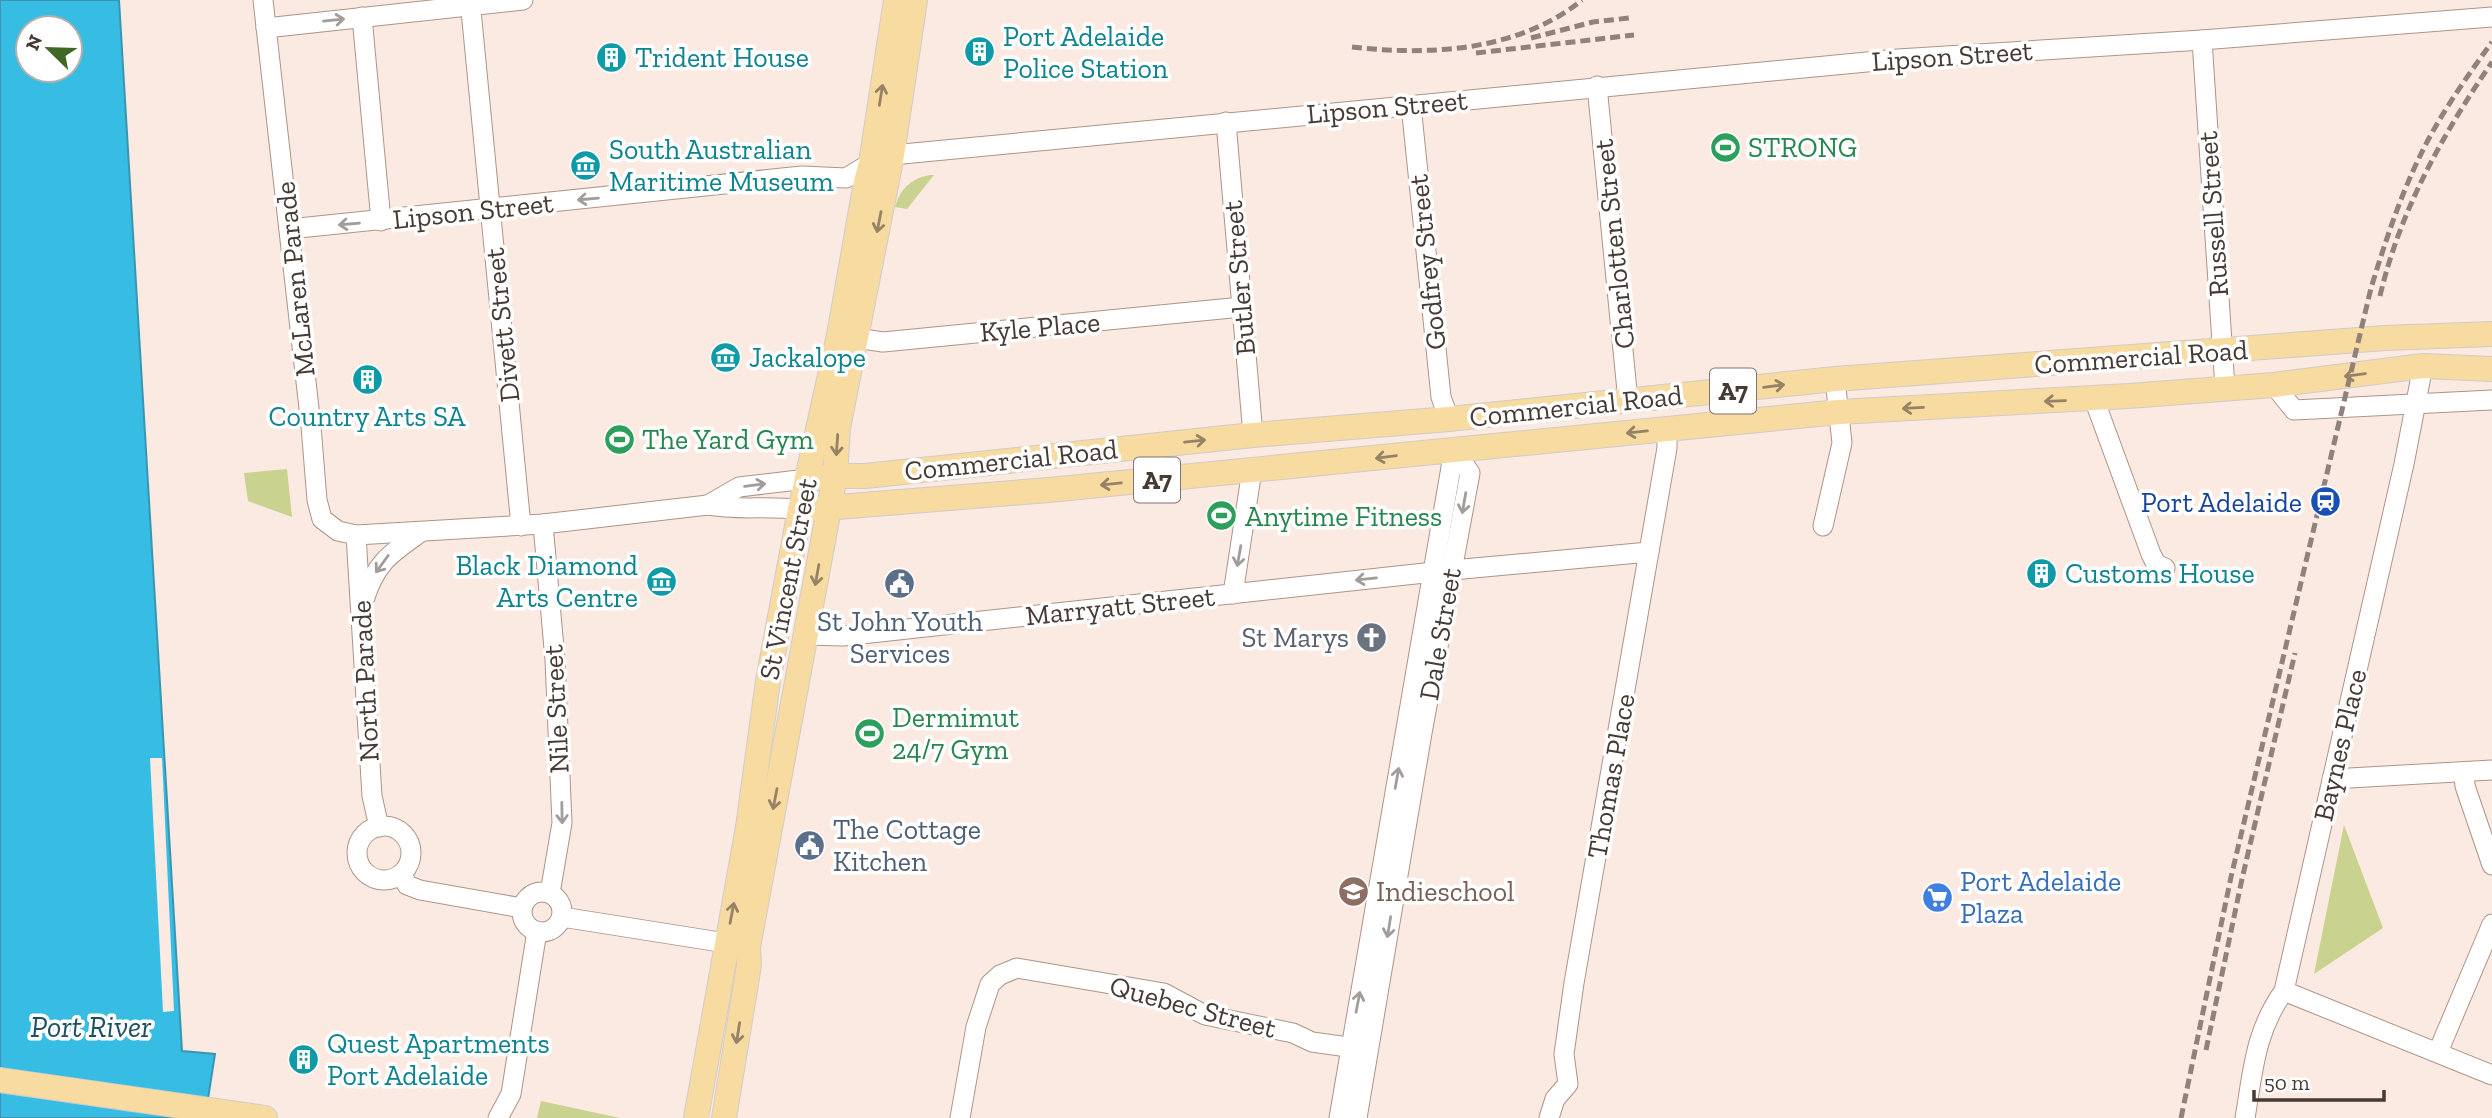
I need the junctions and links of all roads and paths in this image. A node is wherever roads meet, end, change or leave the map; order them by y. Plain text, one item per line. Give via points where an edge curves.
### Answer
1 (263, 0) edge
2 (523, 0) edge
3 (896, 0) edge
4 (915, 0) edge
5 (470, 3) edge
6 (362, 17) junction
7 (2492, 17) edge
8 (266, 27) junction
9 (2202, 40) junction
10 (1597, 86) junction
11 (1411, 104) junction
12 (1226, 122) junction
13 (881, 159) junction
14 (490, 208) junction
15 (381, 221) junction
16 (289, 229) junction
17 (1242, 307) junction
18 (2482, 335) edge
19 (847, 337) junction
20 (2385, 338) junction
21 (2222, 351) junction
22 (2098, 360) junction
23 (2423, 366) junction
24 (2492, 369) edge
25 (1835, 379) junction
26 (2274, 385) junction
27 (2225, 388) junction
28 (1721, 392) junction
29 (2129, 396) junction
30 (2094, 399) junction
31 (2492, 400) edge
32 (1628, 401) junction
33 (2417, 402) junction
34 (1839, 412) junction
35 (1449, 419) junction
36 (1727, 422) junction
37 (1667, 429) junction
38 (1253, 435) junction
39 (1454, 450) junction
40 (1252, 470) junction
41 (835, 476) junction
42 (807, 479) junction
43 (708, 505) junction
44 (829, 508) junction
45 (800, 510) junction
46 (543, 524) junction
47 (522, 526) junction
48 (1823, 526) dead end
49 (422, 531) junction
50 (356, 535) junction
51 (1649, 552) junction
52 (2165, 568) dead end
53 (1443, 571) junction
54 (1233, 594) junction
55 (361, 611) junction
56 (807, 635) junction
57 (2492, 770) edge
58 (2464, 772) junction
59 (2332, 779) junction
60 (379, 827) junction
61 (2492, 865) edge
62 (402, 874) junction
63 (550, 893) junction
64 (522, 908) junction
65 (562, 917) junction
66 (2492, 924) edge
67 (537, 932) junction
68 (726, 943) junction
69 (2284, 991) junction
70 (1349, 1048) junction
71 (1370, 1050) junction
72 (2438, 1052) junction
73 (2492, 1075) edge
74 (0, 1080) edge
75 (511, 1094) junction
76 (265, 1118) edge
77 (498, 1118) edge
78 (517, 1118) edge
79 (696, 1118) edge
80 (724, 1118) edge
81 (960, 1118) edge
82 (1339, 1118) edge
83 (1357, 1118) edge
84 (1549, 1118) edge
85 (2245, 1118) edge

1 - 8 street, McLaren Parade
2 - 5 street
13 -> 3 main road, St Vincent Street
4 - 13 main road, St Vincent Street
5 - 6 street
5 - 14 street, Divett Street
8 -> 6 street
6 - 15 street
7 - 9 street, Lipson Street
8 - 16 street, McLaren Parade
9 - 10 street, Lipson Street via 1898,59
9 - 21 street, Russell Street
10 - 11 street, Lipson Street
10 - 32 street, Charlotten Street
11 - 12 street, Lipson Street
11 - 35 street, Godfrey Street via 1440,388
12 - 13 street, Lipson Street
12 - 17 street, Butler Street
13 -> 14 street, Lipson Street via 846,178 802,176
13 - 19 main road, St Vincent Street via 866,182
14 - 15 street, Lipson Street
14 - 47 street, Divett Street
15 -> 16 street, Lipson Street
16 - 50 street, McLaren Parade via 317,500 323,519 338,531
17 - 19 street, Kyle Place via 883,342
17 - 38 street, Butler Street
18 - 20 main road, Commercial Road / A7
18 - 23 main road via 2460,351
19 -> 41 main road, St Vincent Street
19 - 42 main road, St Vincent Street
20 - 21 main road, Commercial Road / A7
20 - 23 main road via 2406,360
21 - 22 main road, Commercial Road / A7
21 - 27 street, Russell Street
22 - 25 main road, Commercial Road / A7
22 - 29 main road via 2103,380
23 - 24 main road, Commercial Road / A7
23 -> 26 main road, Commercial Road / A7
23 - 33 street, Baynes Place
28 -> 25 main road, Commercial Road / A7
25 - 34 street
26 - 27 main road, Commercial Road / A7
26 - 33 street, Commercial Road via 2294,410
27 - 29 main road, Commercial Road / A7
28 - 32 main road, Commercial Road / A7
28 - 36 main road
29 - 30 main road, Commercial Road / A7
30 -> 34 main road, Commercial Road / A7
30 - 52 street via 2151,554 2156,564
31 - 33 street, Commercial Road
32 - 35 main road, Commercial Road / A7
33 - 59 street, Baynes Place
34 - 36 main road, Commercial Road / A7
34 - 48 street via 1842,443
35 - 38 main road, Commercial Road / A7
35 - 39 main road
36 - 37 main road, Commercial Road / A7
37 -> 39 main road, Commercial Road / A7
37 - 51 street, Thomas Place
41 -> 38 main road, Commercial Road / A7
39 -> 40 main road, Commercial Road / A7
39 - 53 street, Dale Street via 1470,473
40 -> 44 main road, Commercial Road / A7
40 -> 54 street
41 - 42 main road, Commercial Road / A7
41 - 44 main road, St Vincent Street
43 -> 42 street, Commercial Road via 739,487
42 - 45 main road, St Vincent Street
43 - 45 street, Commercial Road
43 - 46 street, Commercial Road
44 - 45 main road, Commercial Road / A7
44 -> 56 main road, St Vincent Street
68 -> 45 main road, St Vincent Street
46 - 47 street, Commercial Road
46 -> 63 street, Nile Street via 562,823
47 - 49 street, Commercial Road
49 - 50 street, Commercial Road
49 -> 55 street via 389,554 371,579
50 - 55 street, North Parade
51 - 53 street, Marryatt Street
51 - 84 street, Thomas Place via 1572,997 1564,1055 1567,1084 1555,1099
53 -> 54 street, Marryatt Street
70 -> 53 street, Dale Street
53 -> 71 street, Dale Street
54 - 56 street, Marryatt Street via 843,636
55 - 60 street, North Parade via 372,796
56 -> 80 main road, St Vincent Street via 748,947
57 - 58 street
58 - 59 street
58 - 61 street
59 - 69 street, Baynes Place
60 - 62 street via 396,829 409,842 411,859
60 - 62 street via 363,837 359,863 378,880
62 - 64 street via 407,885 420,890
63 - 64 street via 531,894
63 - 65 street via 560,903
64 - 67 street via 526,924
65 - 67 street via 552,930
65 - 68 street
66 - 72 street
67 - 75 street
68 - 79 main road, St Vincent Street
69 - 72 street
69 - 85 street, Baynes Place via 2263,1024
70 - 71 street, Quebec Street
70 - 81 street, Quebec Street via 1205,1015 1164,993 1017,968 990,984 976,1027
70 - 82 street, Dale Street
71 - 83 street, Dale Street
72 - 73 street
74 - 76 main road
75 - 77 street
75 - 78 street

